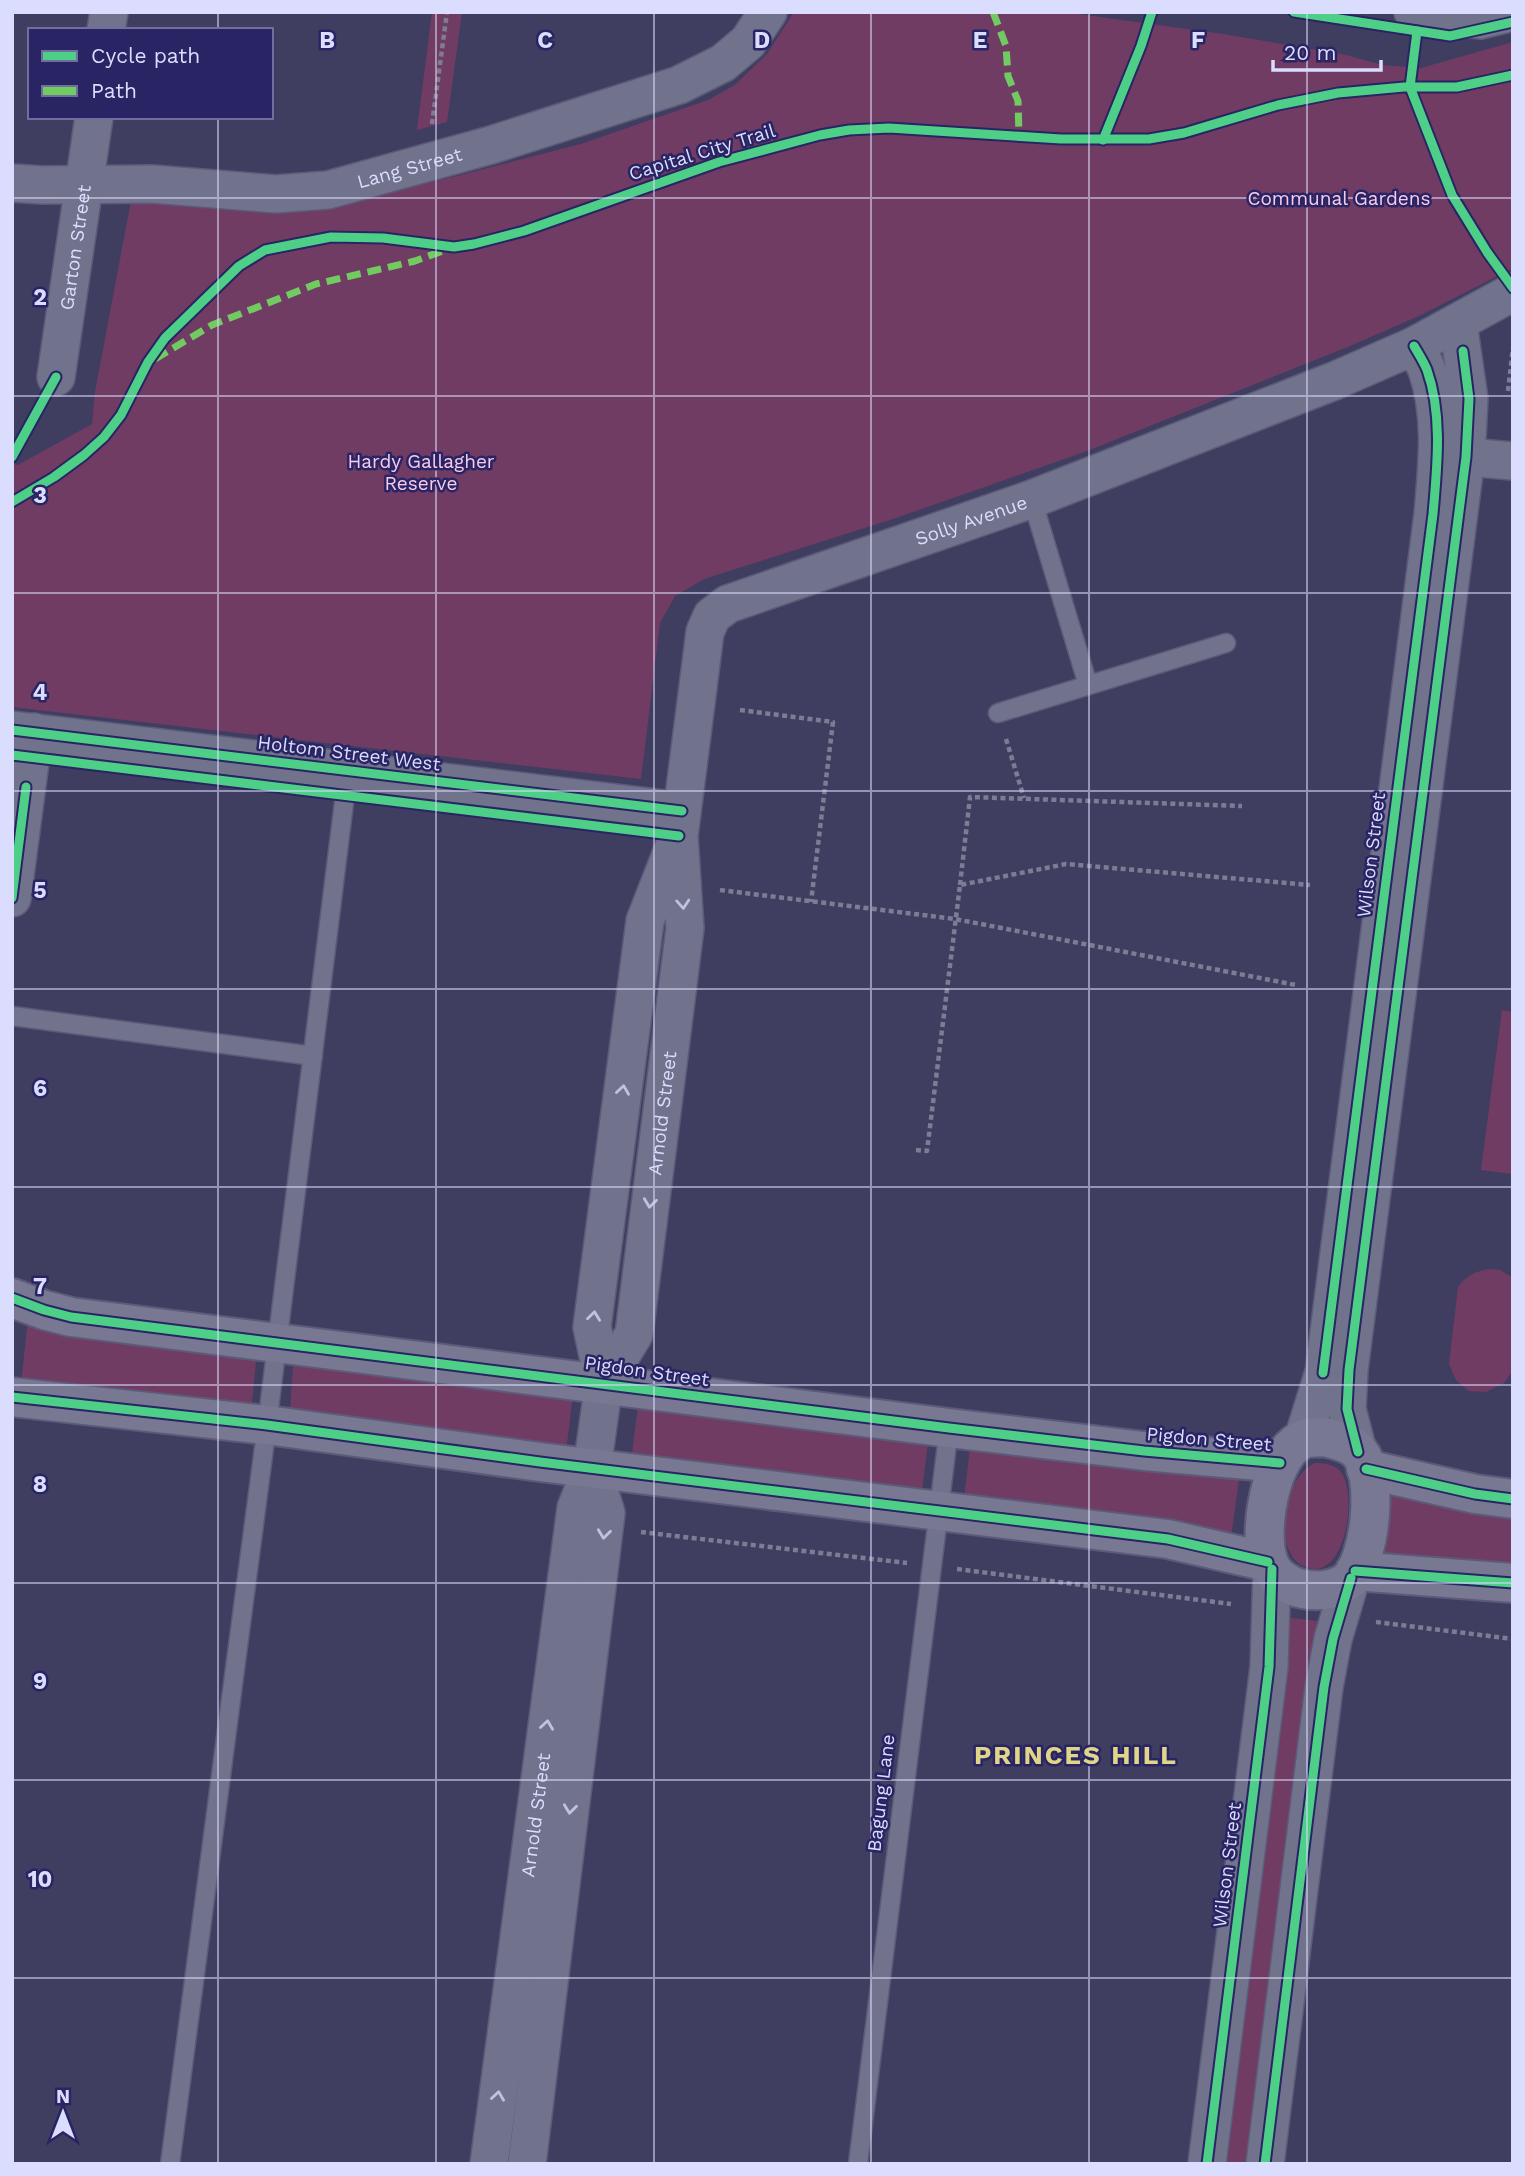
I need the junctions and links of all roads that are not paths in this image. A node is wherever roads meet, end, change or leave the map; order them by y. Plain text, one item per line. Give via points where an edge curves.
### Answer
1 (768, 12) edge
2 (1413, 12) edge
3 (1513, 12) edge
4 (94, 119) edge
5 (12, 183) edge
6 (85, 183) junction
7 (1513, 292) edge
8 (1458, 323) junction
9 (1414, 346) junction
10 (56, 377) dead end
11 (1466, 457) junction
12 (1513, 461) edge
13 (1032, 499) junction
14 (1226, 643) dead end
15 (1088, 685) junction
16 (999, 713) road end
17 (22, 743) edge
18 (347, 783) junction
19 (680, 824) junction
20 (12, 898) edge
21 (12, 1016) edge
22 (313, 1056) junction
23 (12, 1298) edge
24 (277, 1342) junction
25 (604, 1383) junction
26 (12, 1397) edge
27 (267, 1424) junction
28 (949, 1428) junction
29 (1292, 1451) junction
30 (1362, 1461) junction
31 (593, 1468) junction
32 (1513, 1499) edge
33 (939, 1510) junction
34 (1270, 1566) junction
35 (1353, 1575) junction
36 (1513, 1583) edge
37 (170, 2164) edge
38 (489, 2164) edge
39 (527, 2164) edge
40 (858, 2164) edge
41 (1207, 2164) edge
42 (1265, 2164) edge

1 - 6 street, Lang Street via 748,42 723,63 679,85 491,145 328,190 276,194
2 - 3 street via 1480,20
4 - 6 street, Garton Street
5 - 6 street, Lang Street
6 - 10 street, Garton Street
7 - 8 street, Solly Avenue
8 - 9 street, Solly Avenue
8 - 11 street via 1469,399
9 - 13 street, Solly Avenue via 1334,382
9 - 29 street, Wilson Street via 1427,369 1434,405 1438,449 1433,514 1324,1372
11 - 12 street
11 - 30 street via 1349,1370 1347,1409
13 - 15 lane
13 - 19 street, Solly Avenue via 728,604 712,616 705,632
14 - 15 lane
15 - 16 lane
17 - 18 street, Holtom Street West
17 - 20 street
18 - 19 street, Holtom Street West
18 - 22 lane
19 - 25 street, Arnold Street via 645,922 592,1327
21 - 22 lane
22 - 24 lane
23 - 24 street, Pigdon Street via 71,1317
24 - 25 street, Pigdon Street
24 - 27 lane
25 - 28 street, Pigdon Street
25 - 31 street, Arnold Street
26 - 27 street
27 - 31 street
27 - 37 lane
28 - 29 street, Pigdon Street via 1144,1451
28 - 33 lane, Bagung Lane
29 - 30 street via 1325,1437
29 - 34 street via 1267,1505 1264,1533
30 - 32 street via 1475,1494
30 - 35 street via 1369,1490 1369,1528
31 - 33 street
38 -> 31 street, Arnold Street via 576,1508
31 -> 39 street, Arnold Street via 606,1513
33 - 34 street via 1168,1539
33 - 40 lane, Bagung Lane
34 - 35 street via 1284,1581 1303,1589 1340,1586
34 - 41 street, Wilson Street via 1269,1667
35 - 36 street
35 - 42 street via 1324,1687

